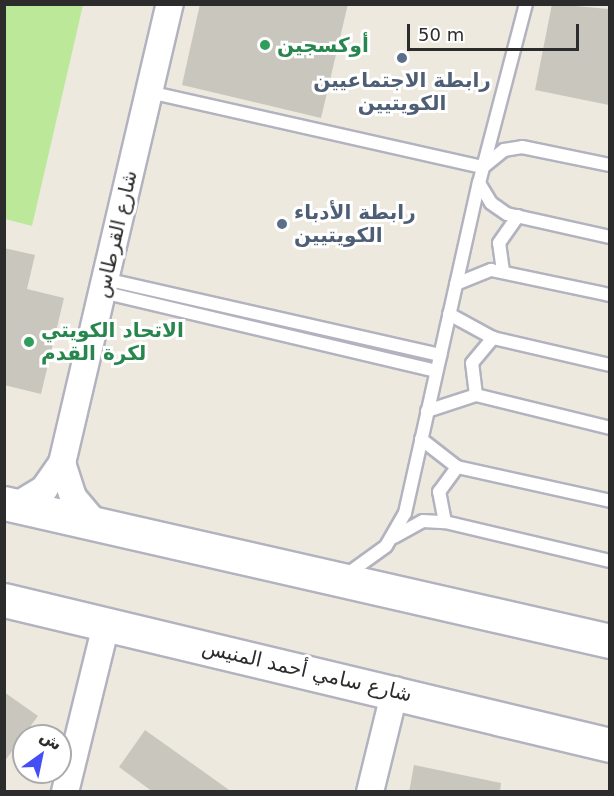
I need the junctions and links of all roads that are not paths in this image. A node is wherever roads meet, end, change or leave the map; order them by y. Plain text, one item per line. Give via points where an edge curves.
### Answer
1 (170, 4) edge
2 (526, 4) edge
3 (149, 92) junction
4 (609, 165) edge
5 (483, 167) junction
6 (479, 183) junction
7 (518, 216) junction
8 (609, 237) edge
9 (503, 271) junction
10 (456, 284) junction
11 (104, 285) junction
12 (609, 295) edge
13 (449, 314) junction
14 (493, 338) junction
15 (440, 355) junction
16 (609, 365) edge
17 (436, 371) junction
18 (476, 395) junction
19 (427, 411) junction
20 (609, 428) edge
21 (421, 439) junction
22 (62, 463) junction
23 (458, 467) junction
24 (609, 501) edge
25 (10, 504) edge
26 (445, 522) junction
27 (96, 524) junction
28 (392, 538) junction
29 (609, 561) edge
30 (339, 579) junction
31 (4, 600) edge
32 (106, 625) junction
33 (609, 641) edge
34 (395, 690) junction
35 (609, 745) edge
36 (65, 792) edge
37 (370, 792) edge

1 - 3 street, شارع القرطاس
2 - 5 lane
3 - 5 lane
3 - 11 street, شارع القرطاس
4 - 5 lane via 522,147 504,150
5 - 6 lane
6 - 7 lane via 494,207
6 - 10 lane
7 - 8 lane
7 - 9 lane via 499,243
9 - 10 lane via 475,273
9 - 12 lane
10 - 13 lane
11 - 15 lane
11 - 17 lane
11 - 22 street, شارع القرطاس
13 - 14 lane
13 - 15 lane
14 - 16 lane
14 - 18 lane via 472,363
15 - 17 lane
17 - 19 lane
18 - 19 lane
18 - 20 lane
19 - 21 lane
21 - 23 lane
21 - 28 lane via 405,513
22 - 25 street, شارع القرطاس via 44,489
22 - 27 street via 73,497
23 - 24 lane
23 - 26 lane via 439,492
25 - 27 main road
26 - 28 lane via 423,521
26 - 29 lane
27 - 30 main road
28 - 30 lane via 369,564
30 - 33 main road
31 - 32 main road, شارع سامي أحمد المنيس
32 - 34 main road, شارع سامي أحمد المنيس
32 - 36 street
34 - 35 main road, شارع سامي أحمد المنيس
34 - 37 street

